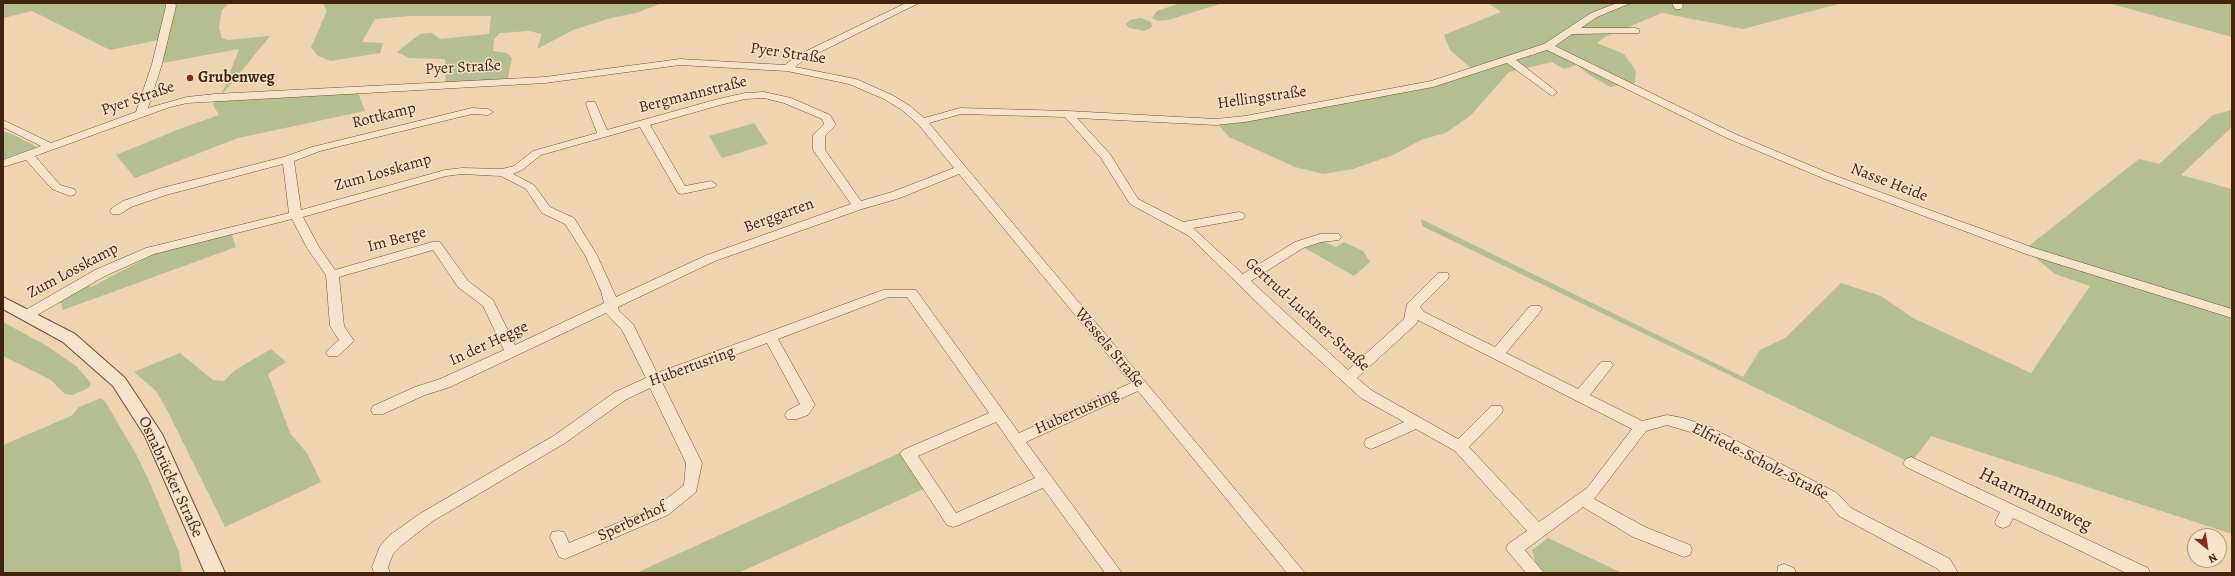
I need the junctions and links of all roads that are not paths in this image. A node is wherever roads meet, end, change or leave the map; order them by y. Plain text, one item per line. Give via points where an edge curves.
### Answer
1 (170, 3) edge
2 (914, 3) edge
3 (1626, 3) edge
4 (1571, 30) junction
5 (1634, 31) dead end
6 (1548, 46) junction
7 (1508, 59) junction
8 (787, 68) junction
9 (1552, 93) dead end
10 (591, 104) dead end
11 (488, 112) dead end
12 (141, 114) junction
13 (1068, 114) junction
14 (922, 122) junction
15 (3, 123) edge
16 (644, 124) junction
17 (603, 134) junction
18 (51, 147) junction
19 (28, 155) junction
20 (288, 159) junction
21 (3, 164) edge
22 (962, 170) junction
23 (503, 173) junction
24 (711, 185) dead end
25 (70, 192) dead end
26 (858, 206) junction
27 (116, 211) dead end
28 (295, 213) junction
29 (1239, 216) dead end
30 (1179, 227) junction
31 (1335, 237) dead end
32 (332, 275) junction
33 (1443, 276) dead end
34 (1242, 281) junction
35 (3, 302) edge
36 (612, 306) junction
37 (1412, 307) junction
38 (1535, 309) dead end
39 (2232, 314) edge
40 (28, 315) junction
41 (771, 338) junction
42 (512, 351) junction
43 (334, 353) dead end
44 (1497, 354) junction
45 (1606, 365) dead end
46 (1348, 378) junction
47 (654, 380) junction
48 (1139, 385) junction
49 (1582, 396) junction
50 (378, 410) dead end
51 (1496, 410) dead end
52 (792, 415) dead end
53 (999, 415) junction
54 (1416, 423) junction
55 (1641, 427) junction
56 (1016, 440) junction
57 (1371, 442) dead end
58 (1460, 447) junction
59 (1911, 463) dead end
60 (1045, 480) junction
61 (1583, 500) junction
62 (1535, 534) junction
63 (558, 537) dead end
64 (1684, 550) dead end
65 (215, 573) edge
66 (382, 573) edge
67 (1114, 573) edge
68 (1297, 573) edge
69 (1536, 573) edge
70 (1950, 573) edge
71 (2142, 573) edge

1 - 12 street via 160,51
2 - 8 street via 800,58
3 - 4 street, Hellingstraße via 1594,15
4 - 5 street
4 - 6 street, Hellingstraße
6 - 7 street, Hellingstraße
6 - 39 street, Nasse Heide via 1731,136 1829,177 2030,251
7 - 9 street
7 - 13 street, Hellingstraße via 1408,90 1245,119 1216,122
8 - 12 street, Pyer Straße via 710,62 656,64 545,80 215,97 187,100
8 - 14 street, Pyer Straße via 852,81 888,97
10 - 17 street
11 - 20 street, Rottkamp via 472,111 316,149
12 - 18 street, Pyer Straße
13 - 14 street, Hellingstraße via 960,111
13 - 30 street, Gertrud-Luckner-Straße via 1106,156 1134,201
14 - 22 street, Wessels Straße
15 - 18 street
16 - 17 street, Bergmannstraße
16 - 24 street via 682,190
16 - 26 street, Bergmannstraße via 745,96 764,95 787,100 826,118 830,125 820,135 819,150
17 - 23 street, Bergmannstraße via 538,153 518,168
18 - 19 street, Pyer Straße
19 - 21 street, Pyer Straße
19 - 25 street via 56,187
20 - 27 street, Rottkamp via 162,192 127,204
20 - 28 street
22 - 26 street, Berggarten via 928,180 896,195
22 - 48 street, Wessels Straße
23 - 28 street, Zum Losskamp via 445,173 328,207
23 - 36 street, Zum Losskamp via 530,187 546,210 570,221 591,255
26 - 36 street, Berggarten via 711,258
28 - 32 street via 313,248
28 - 40 street, Zum Losskamp via 150,251 100,273
29 - 30 street
30 - 34 street, Gertrud-Luckner-Straße via 1193,233
31 - 34 street via 1320,238 1299,245
32 - 42 street, Im Berge via 436,245 463,284 488,303
32 - 43 street via 337,326 347,341
33 - 37 street
34 - 46 street, Gertrud-Luckner-Straße
35 - 40 street, Osnabrücker Straße
36 - 42 street, In der Hegge
36 - 47 street, Zum Losskamp via 613,313 628,327
37 - 44 street via 1419,314
37 - 46 street via 1411,320
38 - 44 street
40 - 65 street, Osnabrücker Straße via 69,338 119,382 153,434
41 - 47 street, Hubertusring
41 - 52 street via 808,405 803,411
41 - 53 street, Hubertusring via 888,293 911,293
42 - 50 street, In der Hegge via 445,383
44 - 49 street
45 - 49 street
46 - 54 street, Gertrud-Luckner-Straße via 1366,394
47 - 63 street, Sperberhof via 694,463 691,488 662,511 565,552
47 - 66 street, Hubertusring via 620,396 560,439 427,517 396,540 386,551 380,566
48 - 56 street, Hubertusring
48 - 68 street, Wessels Straße
49 - 55 street
51 - 58 street
53 - 56 street, Hubertusring
53 - 60 street via 908,454 953,521
54 - 57 street
54 - 58 street, Gertrud-Luckner-Straße
55 - 61 street via 1592,492
55 - 70 street, Elfriede-Scholz-Straße via 1667,420 1705,431 1832,497 1845,512 1944,564
56 - 60 street, Hubertusring
58 - 62 street, Gertrud-Luckner-Straße
59 - 71 street, Haarmannsweg via 2006,516
60 - 67 street, Hubertusring
61 - 62 street
61 - 64 street via 1639,532
62 - 69 street via 1514,549

